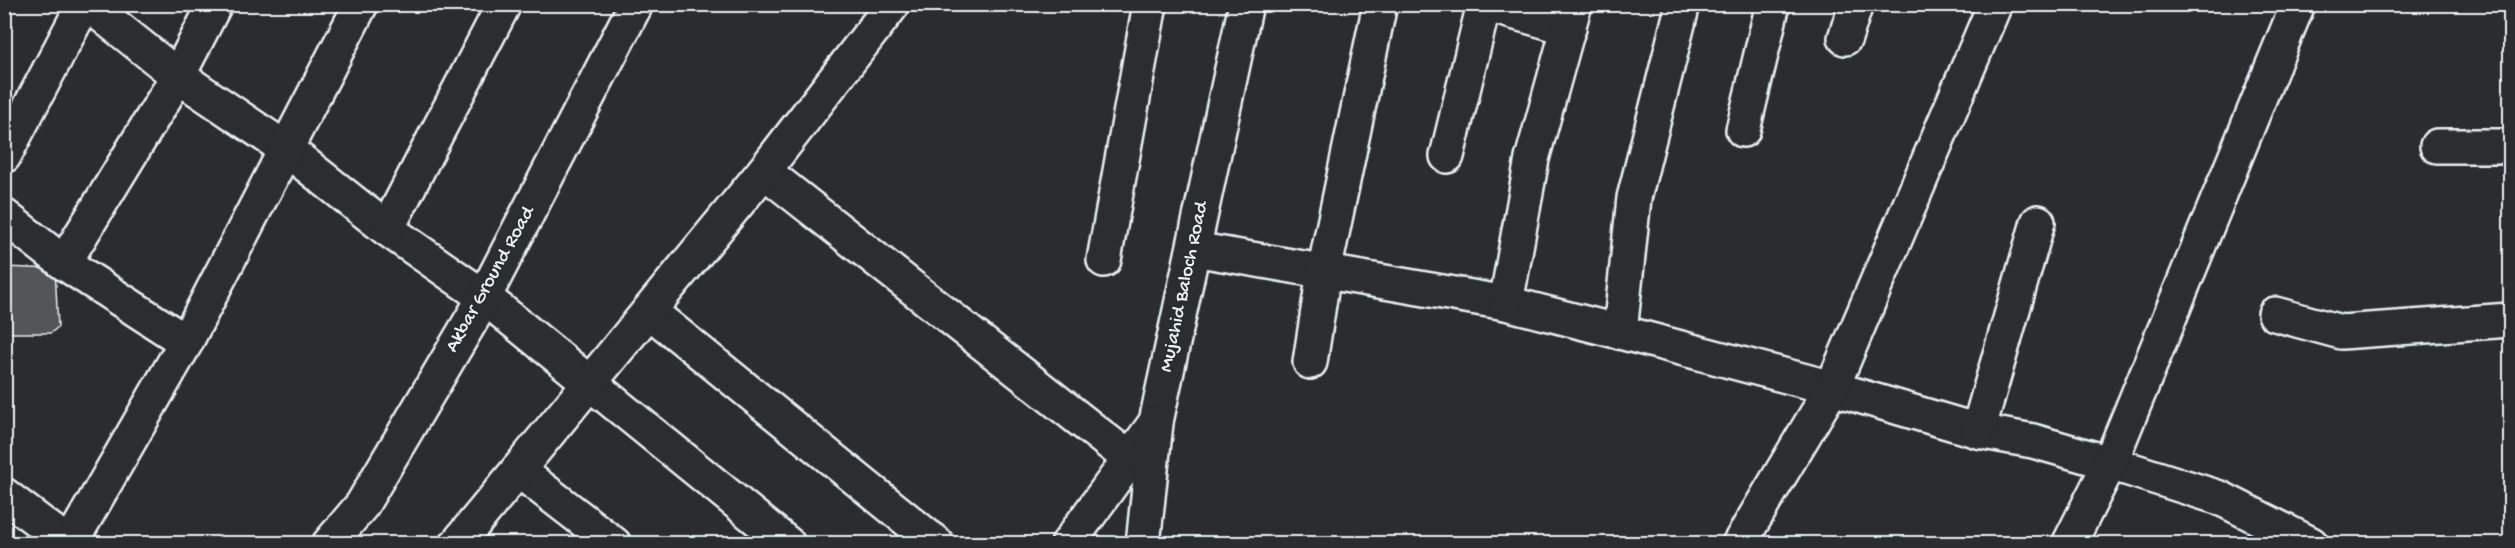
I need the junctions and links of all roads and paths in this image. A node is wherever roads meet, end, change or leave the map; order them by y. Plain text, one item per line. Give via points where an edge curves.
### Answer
1 (84, 4) edge
2 (88, 4) edge
3 (215, 4) edge
4 (361, 4) edge
5 (504, 4) edge
6 (636, 4) edge
7 (893, 4) edge
8 (1149, 4) edge
9 (1245, 4) edge
10 (1380, 4) edge
11 (1683, 4) edge
12 (1773, 4) edge
13 (1856, 4) edge
14 (1995, 4) edge
15 (2298, 4) edge
16 (1484, 5) edge
17 (1572, 16) edge
18 (1845, 38) dead end
19 (178, 76) junction
20 (1743, 130) dead end
21 (2437, 146) dead end
22 (2511, 146) edge
23 (286, 149) junction
24 (4, 156) edge
25 (1447, 156) dead end
26 (764, 171) junction
27 (4, 216) edge
28 (2038, 222) dead end
29 (387, 229) junction
30 (1194, 249) junction
31 (1104, 260) dead end
32 (64, 263) junction
33 (1324, 272) junction
34 (484, 297) junction
35 (1506, 303) junction
36 (649, 311) junction
37 (2275, 314) dead end
38 (2511, 320) edge
39 (1620, 332) junction
40 (186, 342) junction
41 (1310, 362) dead end
42 (590, 383) junction
43 (1832, 388) junction
44 (1156, 422) junction
45 (1978, 431) junction
46 (1130, 459) junction
47 (2110, 463) junction
48 (518, 470) junction
49 (4, 495) edge
50 (69, 543) edge
51 (329, 543) edge
52 (457, 543) edge
53 (614, 543) edge
54 (788, 543) edge
55 (937, 543) edge
56 (1068, 543) edge
57 (1143, 543) edge
58 (1739, 543) edge
59 (2068, 543) edge
60 (2311, 543) edge

1 - 24 street
2 - 19 street
3 - 19 street
4 - 23 street
5 - 29 street
6 - 34 street, Akbar Ground Road
7 - 26 street
8 - 31 street
9 - 30 street, Mujahid Baloch Road
10 - 33 street
11 - 39 street via 1634,198
12 - 20 street
13 - 18 street
14 - 43 street
15 - 47 street
16 - 17 street
16 - 25 street
17 - 35 street via 1532,159
19 - 23 street
19 - 32 street
21 - 22 street
23 - 29 street
23 - 40 street
26 - 36 street
26 - 46 street
27 - 32 street
28 - 45 street
29 - 34 street
30 - 33 street
30 - 44 street, Mujahid Baloch Road
32 - 40 street
33 - 35 street
33 - 41 street
34 - 42 street
34 - 51 street, Akbar Ground Road via 362,505
35 - 39 street
36 - 42 street
36 - 55 street
37 - 38 street via 2342,332
39 - 43 street
40 - 50 street
42 - 48 street
42 - 54 street
43 - 45 street
43 - 58 street
44 - 46 street, Mujahid Baloch Road
44 - 57 street
45 - 47 street via 2033,441
46 - 56 street, Mujahid Baloch Road
47 - 59 street
47 - 60 street via 2220,498
48 - 52 street
48 - 53 street
49 - 50 street

